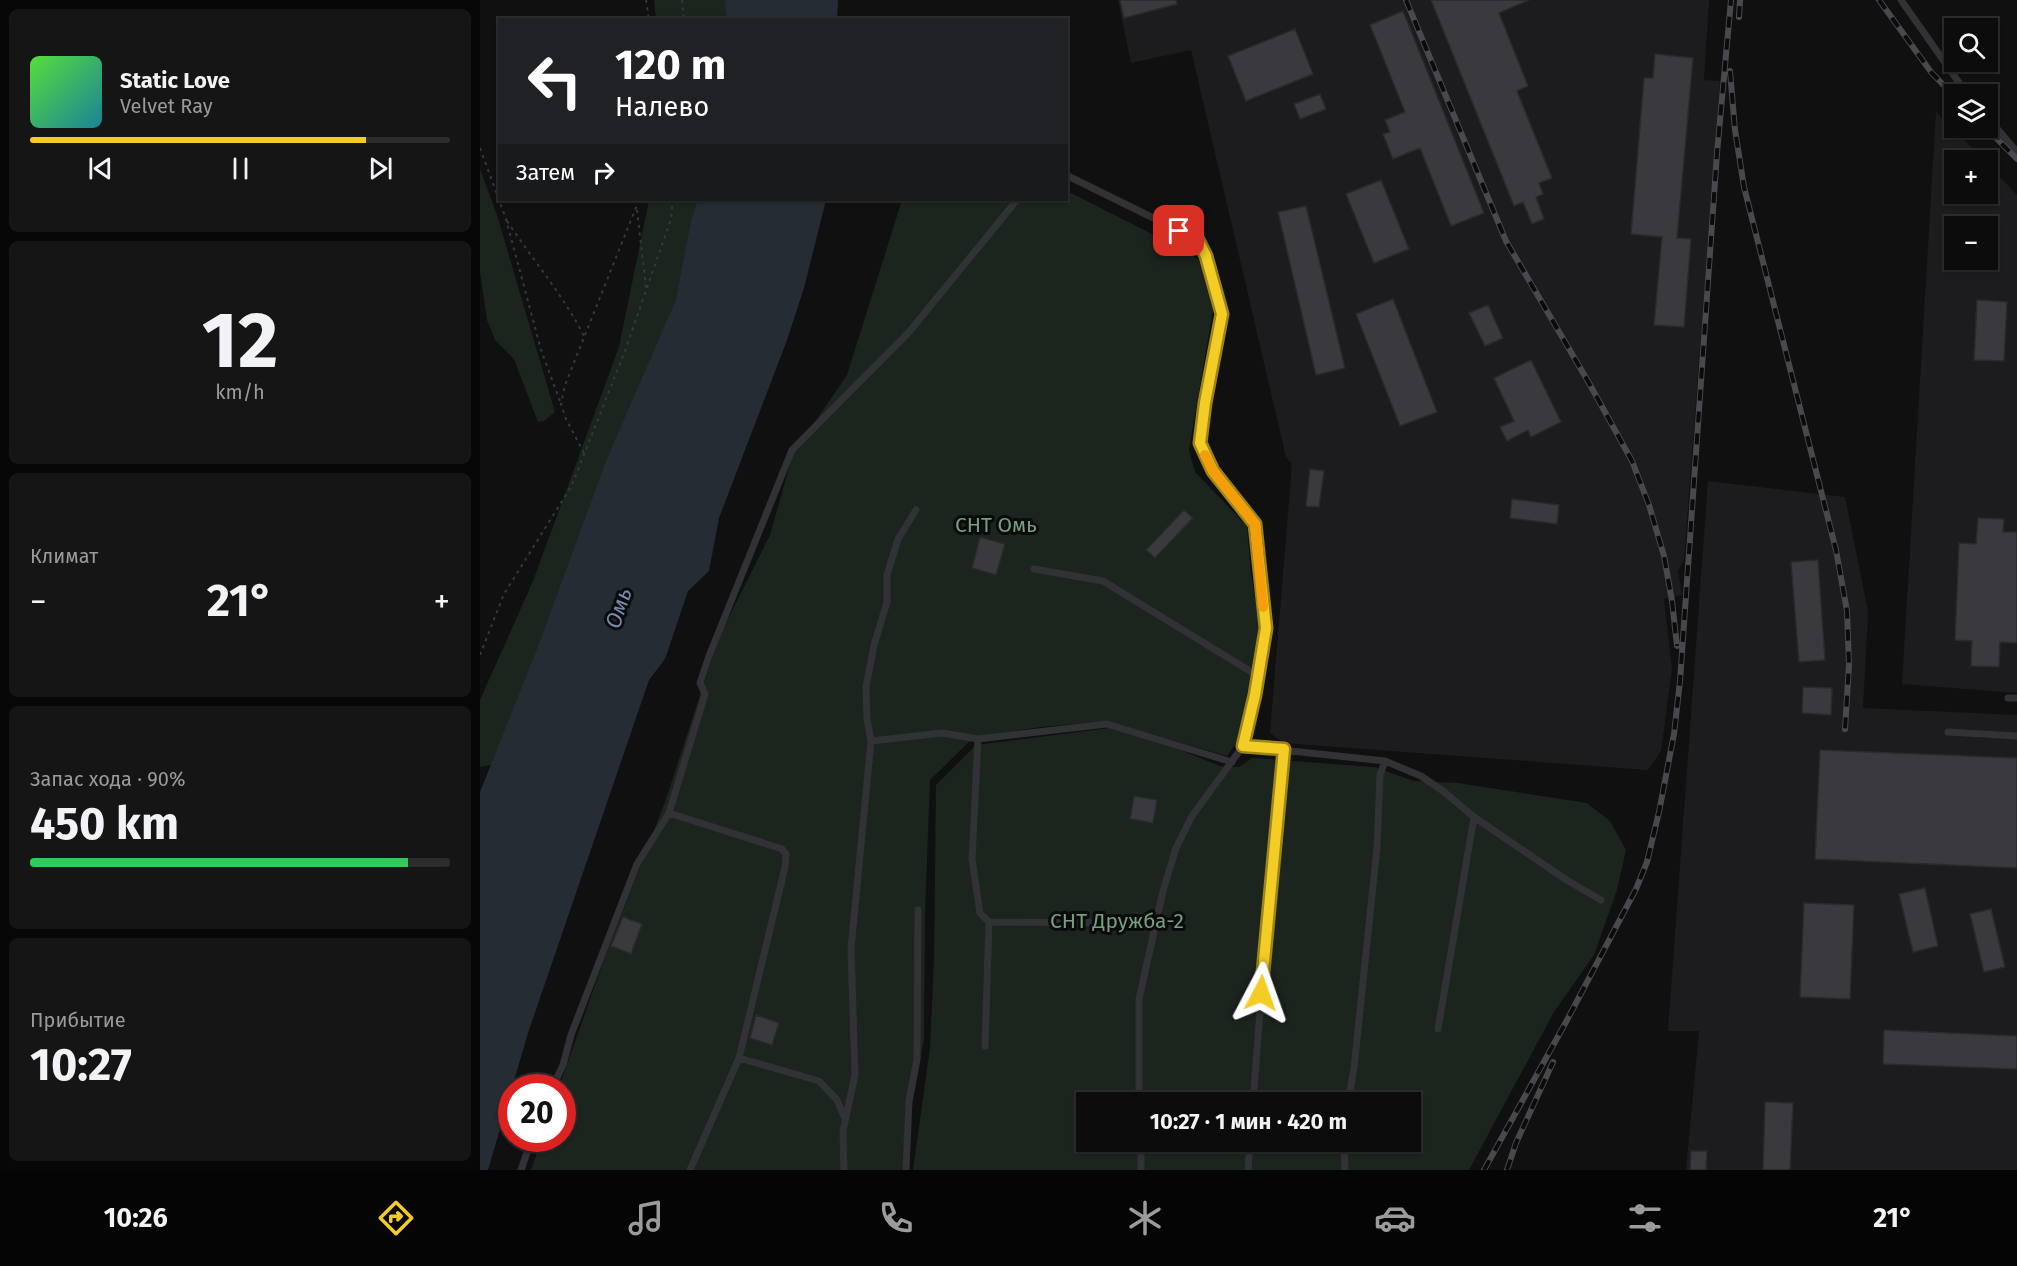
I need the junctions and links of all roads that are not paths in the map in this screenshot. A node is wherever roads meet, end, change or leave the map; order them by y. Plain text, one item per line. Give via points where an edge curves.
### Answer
1 (1901, 0) edge
2 (1960, 84) edge
3 (1998, 130) edge
4 (2017, 152) edge
5 (1068, 176) edge
6 (1016, 201) edge
7 (916, 510) dead end
8 (1034, 569) dead end
9 (1258, 676) junction
10 (2008, 698) dead end
11 (2017, 698) edge
12 (1948, 732) dead end
13 (2017, 736) edge
14 (978, 739) junction
15 (871, 741) junction
16 (1243, 746) junction
17 (1284, 749) junction
18 (1385, 761) junction
19 (1232, 762) junction
20 (669, 813) junction
21 (1474, 817) junction
22 (1601, 900) dead end
23 (918, 910) dead end
24 (989, 922) junction
25 (1156, 923) junction
26 (1438, 1029) dead end
27 (985, 1046) dead end
28 (739, 1058) junction
29 (559, 1074) edge
30 (1139, 1092) edge
31 (1254, 1092) edge
32 (1350, 1092) edge
33 (845, 1119) junction
34 (527, 1152) edge
35 (1141, 1152) edge
36 (1249, 1152) edge
37 (1344, 1152) edge
38 (521, 1170) edge
39 (690, 1170) edge
40 (844, 1170) edge
41 (906, 1170) edge
42 (1141, 1170) edge
43 (1248, 1170) edge
44 (1345, 1170) edge

1 - 2 lane
3 - 4 lane
5 - 9 lane via 1198,240 1206,256 1222,314 1200,443 1213,471 1255,524 1266,628
6 - 20 lane via 909,332 792,450 709,656 700,683 705,694
7 - 15 lane via 898,539 887,575 887,602 866,687
8 - 9 lane via 1103,581
9 - 16 lane
10 - 11 lane
12 - 13 lane
14 - 15 lane via 942,733
14 - 19 lane via 1107,724
14 - 24 lane via 972,859 980,913
15 - 33 lane via 851,949 855,1075
16 - 17 lane
16 - 19 lane
17 - 18 lane
17 - 31 lane
18 - 21 lane via 1421,776
18 - 32 lane via 1380,775 1377,848
19 - 25 lane via 1192,816 1176,848
20 - 28 lane via 782,849 786,854
20 - 29 lane via 636,864
21 - 22 lane
21 - 26 lane
23 - 41 lane via 918,1059 909,1101
24 - 25 lane
24 - 27 lane
25 - 30 lane via 1139,999
28 - 33 lane via 819,1081 837,1100
28 - 39 lane
33 - 40 lane
34 - 38 lane
35 - 42 lane
36 - 43 lane
37 - 44 lane

